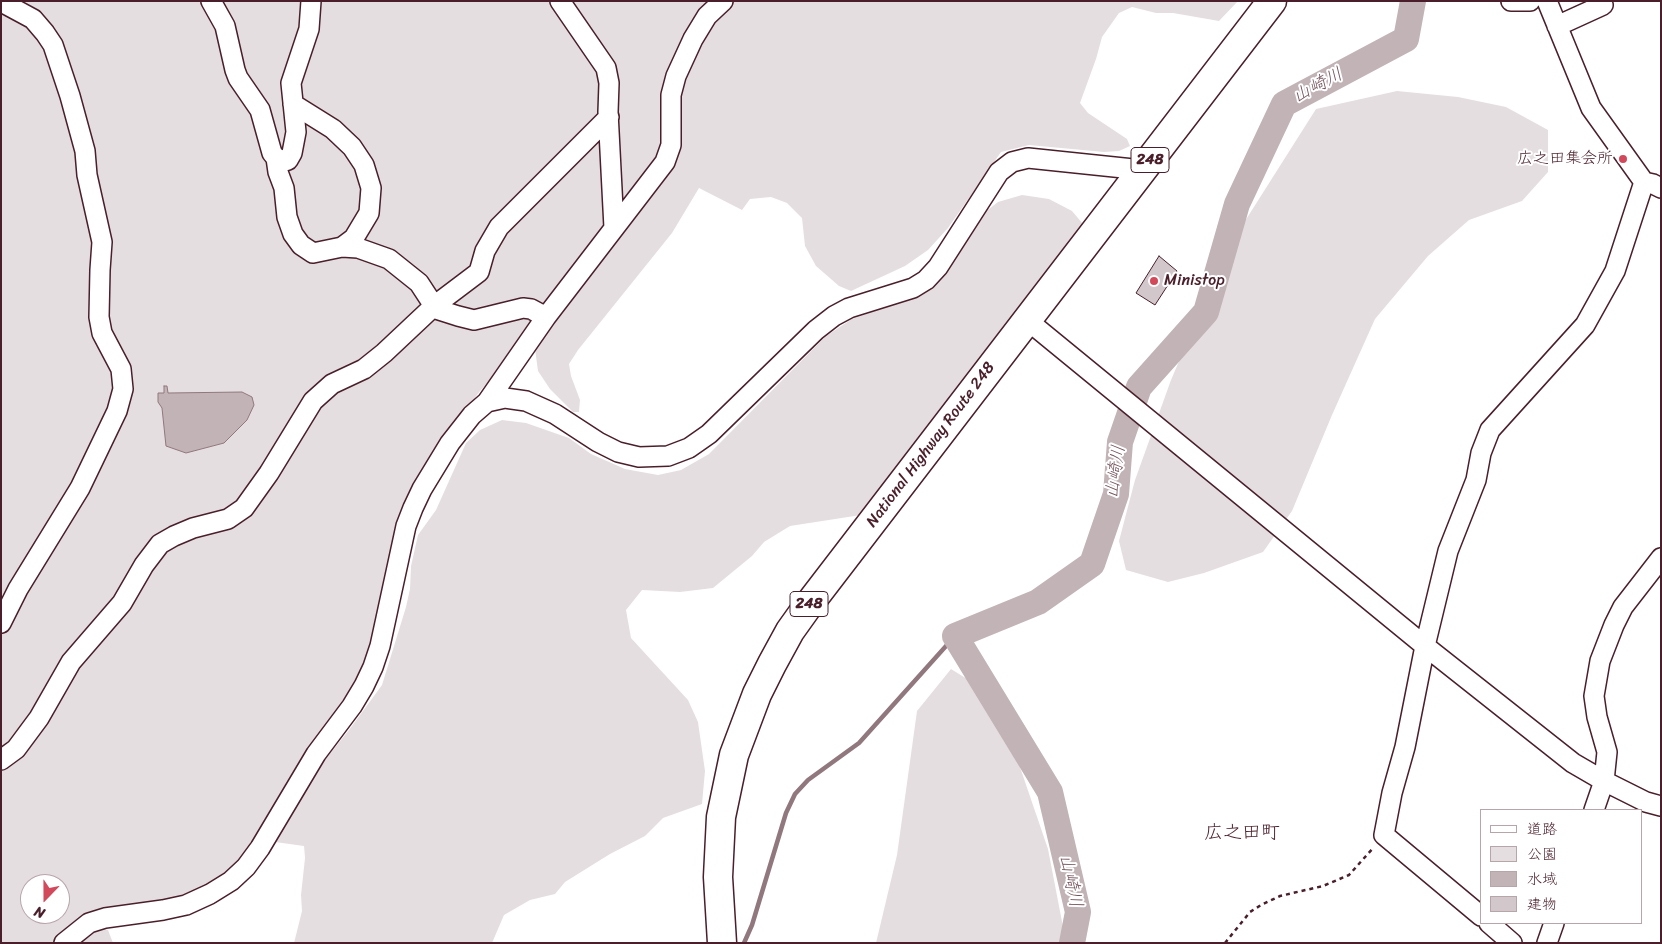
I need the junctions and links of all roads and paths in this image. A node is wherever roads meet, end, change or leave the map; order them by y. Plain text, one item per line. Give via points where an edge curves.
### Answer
1 (211, 1) edge
2 (311, 1) edge
3 (560, 1) edge
4 (723, 1) edge
5 (1272, 1) edge
6 (1510, 1) edge
7 (1530, 1) edge
8 (1547, 1) edge
9 (1601, 1) edge
10 (6, 5) edge
11 (1557, 26) junction
12 (292, 104) junction
13 (609, 117) junction
14 (276, 158) junction
15 (1142, 170) junction
16 (1655, 182) edge
17 (614, 228) junction
18 (342, 247) junction
19 (434, 306) junction
20 (546, 317) junction
21 (1027, 320) junction
22 (487, 402) junction
23 (1661, 558) edge
24 (1, 623) edge
25 (1425, 646) junction
26 (1, 760) edge
27 (1604, 781) junction
28 (1661, 806) edge
29 (1594, 809) edge
30 (1384, 835) junction
31 (1480, 915) edge
32 (1489, 924) edge
33 (1554, 924) edge
34 (64, 943) edge
35 (722, 943) edge
36 (1226, 943) edge
37 (1512, 943) edge
38 (1547, 943) edge

1 - 14 street via 225,26 234,70 260,110
2 - 12 street via 309,29 291,83
3 - 13 street via 606,68
4 - 17 street via 693,39 676,76 671,96 671,145 665,162
5 - 15 highway, National Highway Route 248 / 248
6 - 7 street
8 - 11 street
9 - 11 street via 1603,5
10 - 24 street via 33,19 45,32 53,45 70,96 85,151 102,242 99,317 102,333 121,369 122,389 117,411 80,488 60,517
11 - 16 street via 1591,108
12 - 14 street via 296,132 291,158 285,161
12 - 18 street via 333,130 352,147 364,165 371,188 369,213 354,238
13 - 17 street
13 - 19 street via 499,227 485,251 479,272
14 - 18 street via 287,217 301,245 313,253
15 - 21 highway, National Highway Route 248 / 248
15 - 22 street via 1028,158 1012,162 999,172 938,267 926,280 913,288 848,308 834,316 709,434 690,448 668,456 639,457 618,452 526,400 505,398
16 - 25 street via 1615,271 1585,325 1490,430 1476,480 1448,551
17 - 20 street
18 - 19 street via 358,248 389,259 419,283
19 - 20 street via 474,320 523,308
19 - 26 street via 364,369 332,384 313,401 244,508 228,519 193,528 160,544 122,603 71,662 39,718 16,749
20 - 22 street
21 - 25 street
21 - 35 highway, National Highway Route 248 / 248 via 810,603 772,664 734,755 721,817 718,877
22 - 34 street via 450,443 413,508 406,526 380,646 364,686 316,754 246,867 231,881 186,905 90,922
23 - 27 street via 1623,607 1600,662 1594,696 1607,752
25 - 27 street via 1573,763
25 - 30 street via 1406,747
27 - 28 street
27 - 29 street
30 - 31 street
30 - 36 path via 1349,875 1261,905 1250,912
32 - 37 street
33 - 38 street

